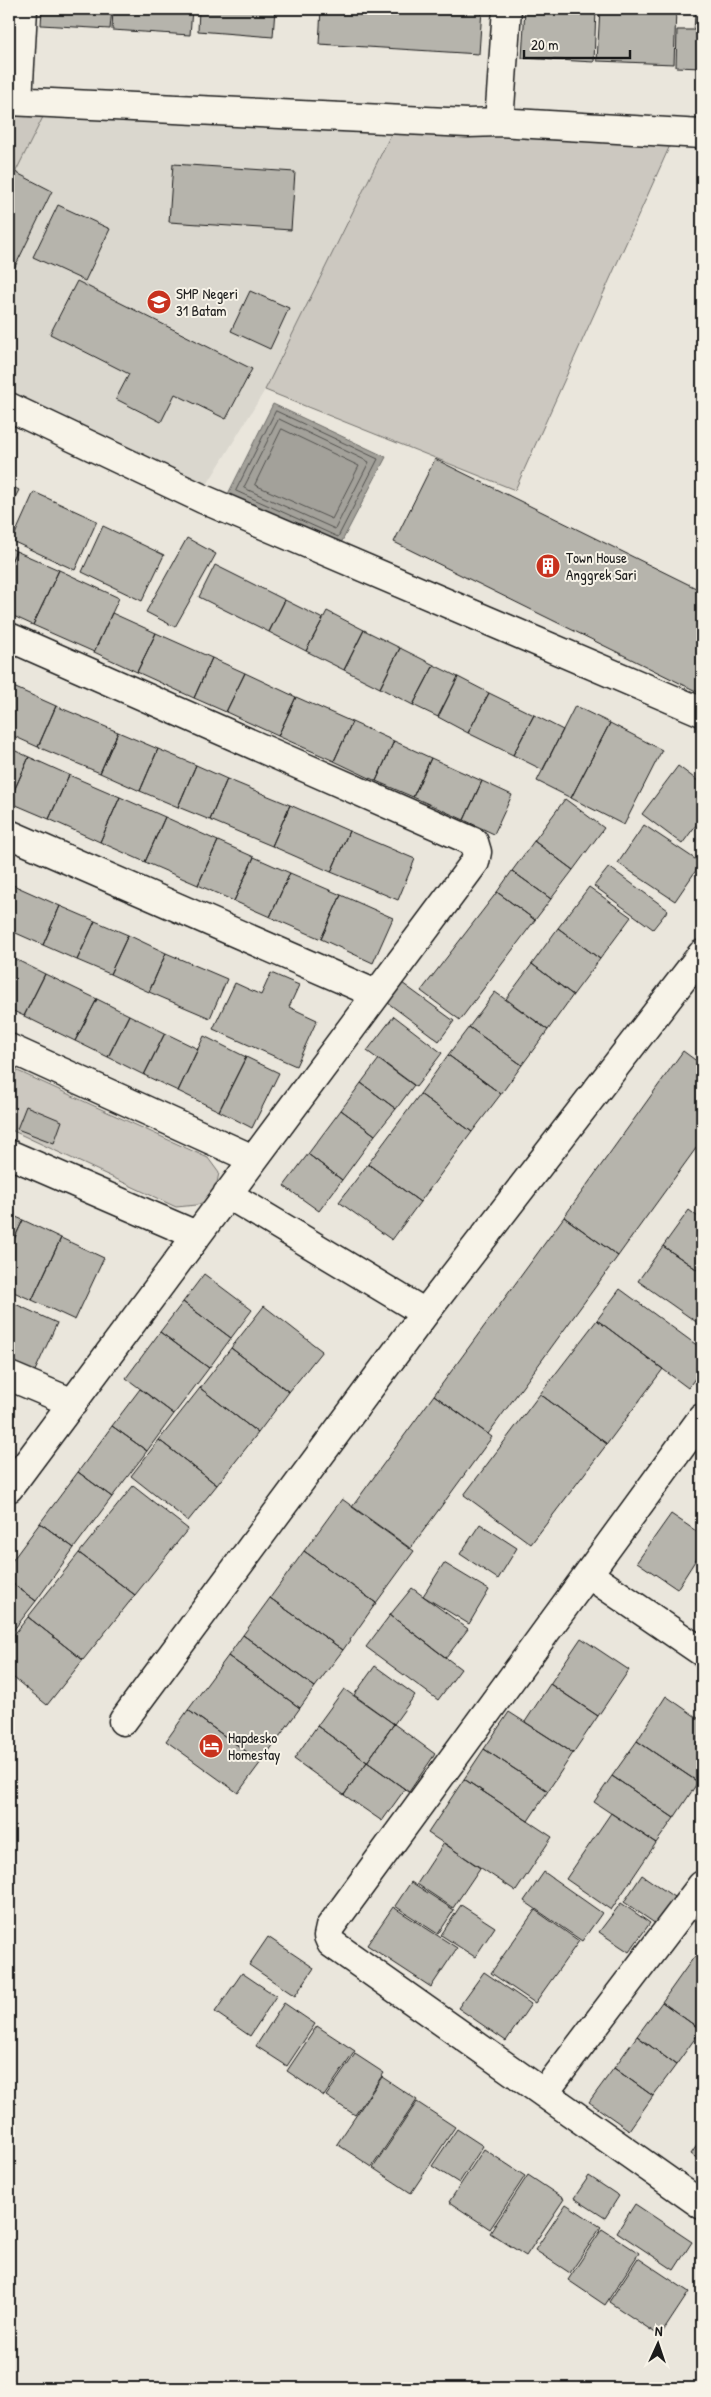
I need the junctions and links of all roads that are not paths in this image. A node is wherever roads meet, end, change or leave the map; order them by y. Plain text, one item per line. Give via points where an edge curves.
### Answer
1 (24, 9) edge
2 (507, 9) edge
3 (13, 101) edge
4 (499, 122) junction
5 (702, 134) edge
6 (9, 407) edge
7 (9, 637) edge
8 (702, 712) edge
9 (9, 834) edge
10 (702, 954) edge
11 (376, 994) junction
12 (9, 1048) edge
13 (9, 1154) edge
14 (253, 1159) junction
15 (227, 1194) junction
16 (196, 1235) junction
17 (425, 1313) junction
18 (9, 1376) edge
19 (73, 1403) junction
20 (702, 1418) edge
21 (9, 1488) edge
22 (588, 1574) junction
23 (702, 1652) edge
24 (123, 1721) dead end
25 (702, 1885) edge
26 (544, 2093) junction
27 (702, 2205) edge

1 - 3 street
2 - 4 street
3 - 4 street
4 - 5 street
6 - 8 street via 203,499
7 - 11 street via 474,842 475,862
9 - 11 street
10 - 17 street
11 - 14 street
12 - 14 street
13 - 16 street
14 - 15 street
15 - 16 street
15 - 17 street
16 - 19 street
17 - 24 street
18 - 19 street
19 - 21 street
20 - 22 street
22 - 23 street
22 - 26 street via 330,1927 328,1936 331,1943
25 - 26 street
26 - 27 street

